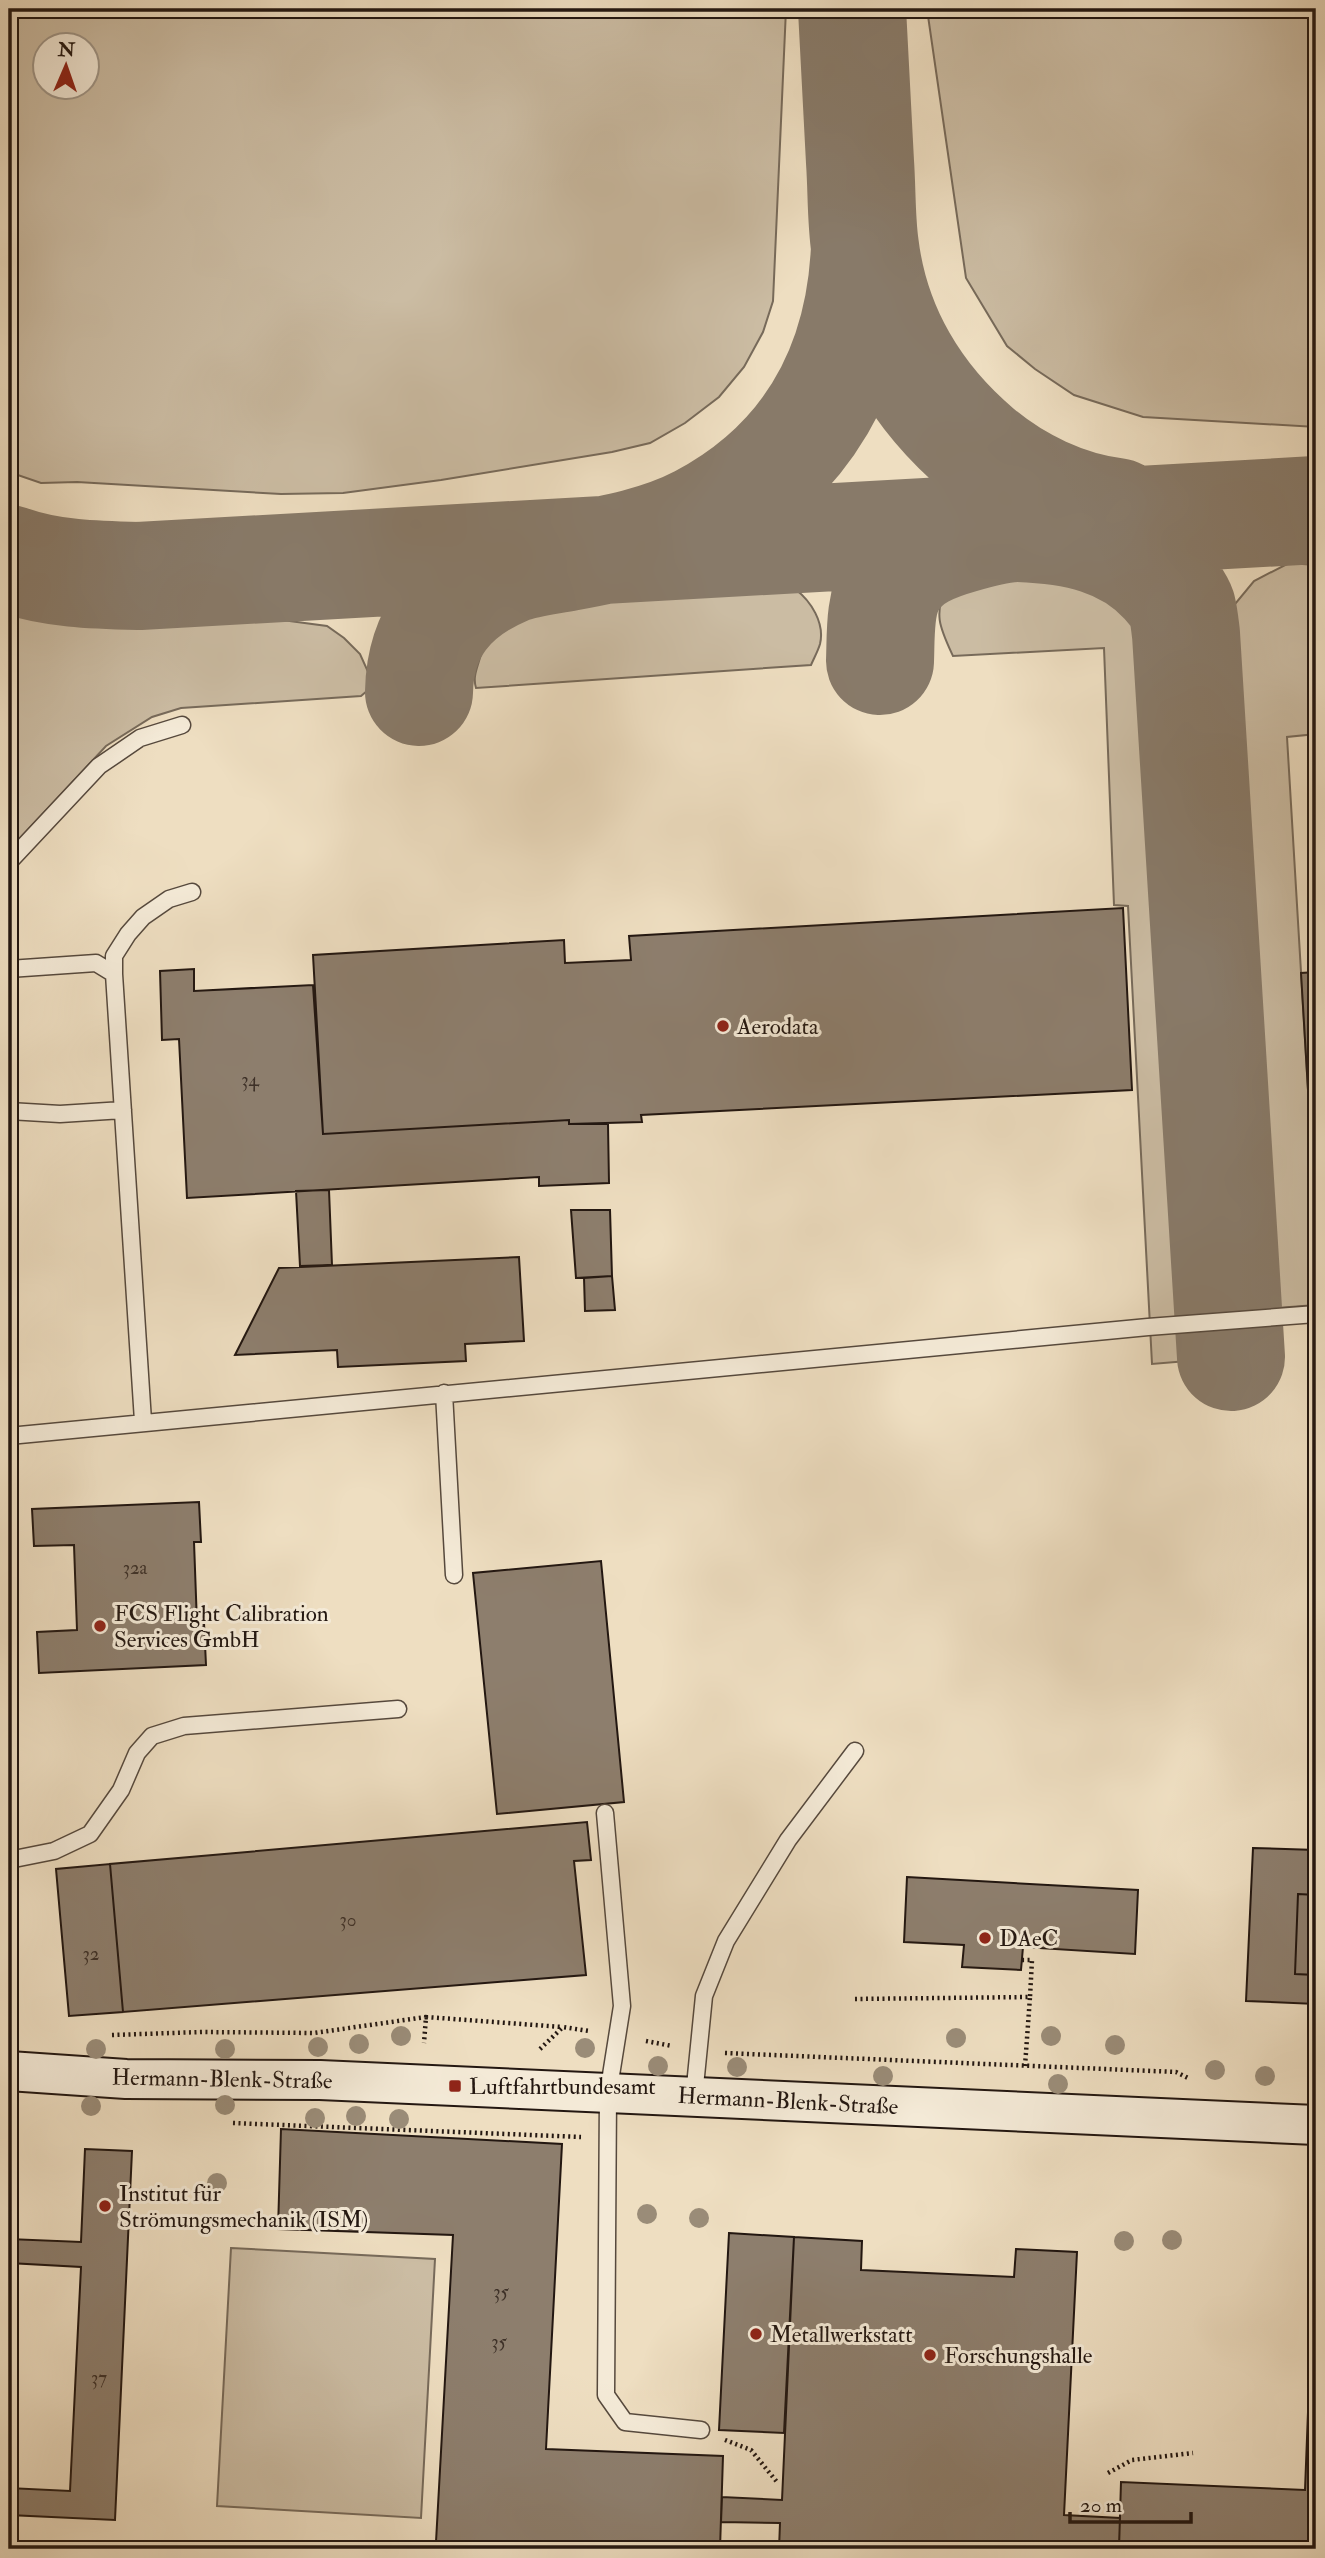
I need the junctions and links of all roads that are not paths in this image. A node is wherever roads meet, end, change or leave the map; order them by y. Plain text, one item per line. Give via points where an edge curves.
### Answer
1 (182, 725) dead end
2 (9, 862) edge
3 (192, 892) dead end
4 (9, 969) edge
5 (114, 974) junction
6 (123, 1110) junction
7 (9, 1111) edge
8 (1316, 1314) edge
9 (444, 1393) junction
10 (143, 1422) junction
11 (9, 1436) edge
12 (454, 1575) dead end
13 (398, 1709) dead end
14 (855, 1751) dead end
15 (605, 1813) dead end
16 (9, 1860) edge
17 (9, 2071) edge
18 (608, 2094) junction
19 (694, 2096) junction
20 (1316, 2125) edge
21 (701, 2430) road end

1 - 2 lane via 140,738 99,766
3 - 5 lane via 143,917 114,956
4 - 5 lane via 96,963
5 - 6 lane
6 - 7 lane
6 - 10 lane
8 - 9 lane
9 - 10 lane
9 - 12 lane
10 - 11 lane
13 - 16 lane via 184,1726 152,1736 136,1753 121,1790 90,1834 54,1851
14 - 19 lane via 788,1840 733,1927 704,1996
15 - 18 lane via 622,2006
17 - 18 street, Hermann-Blenk-Straße via 126,2079 320,2080
18 - 19 street, Hermann-Blenk-Straße
18 - 21 lane via 606,2395 625,2422
19 - 20 street, Hermann-Blenk-Straße

